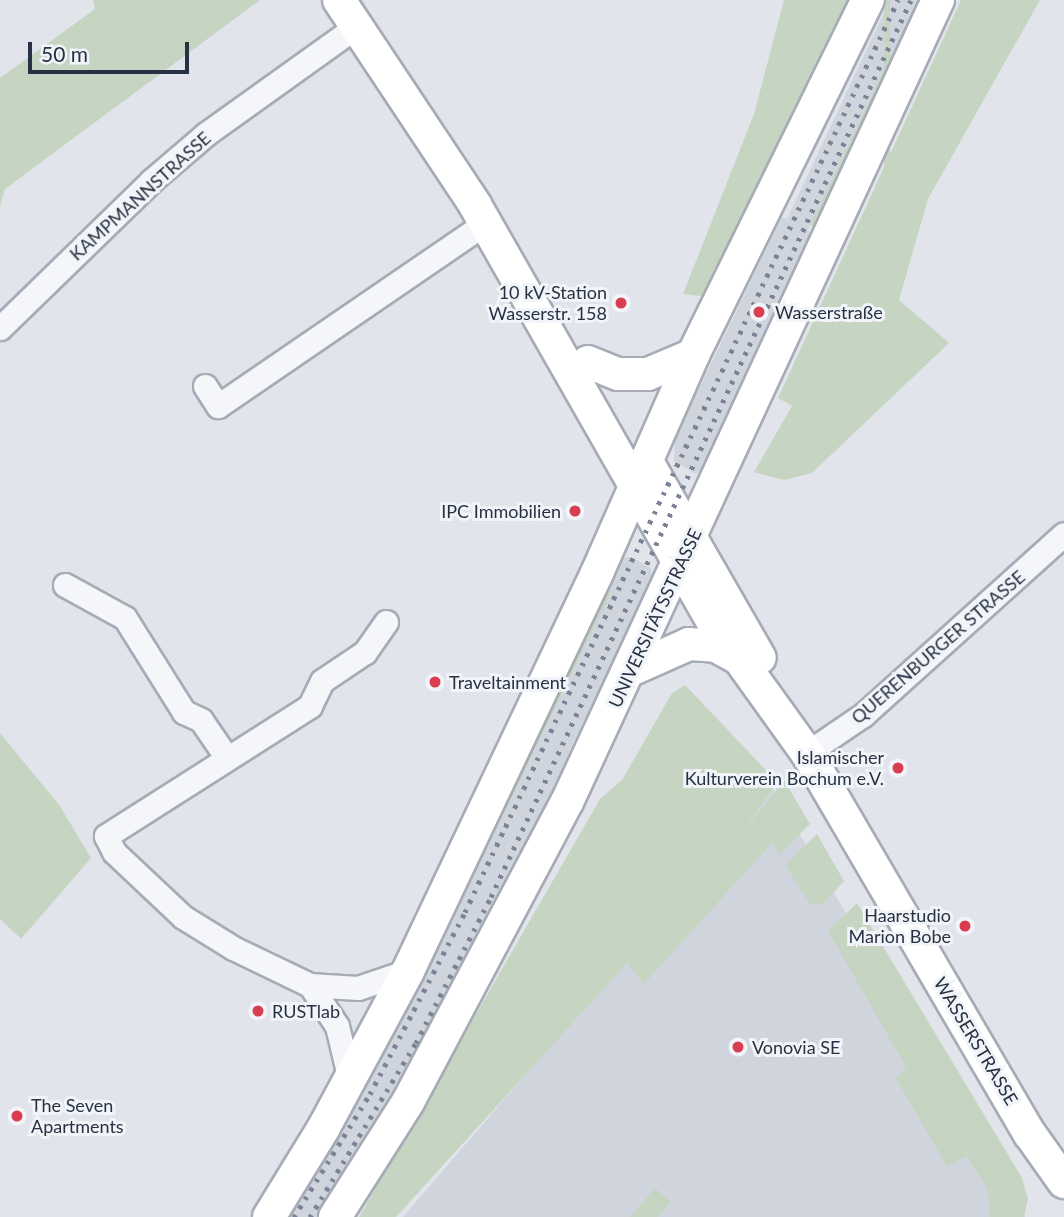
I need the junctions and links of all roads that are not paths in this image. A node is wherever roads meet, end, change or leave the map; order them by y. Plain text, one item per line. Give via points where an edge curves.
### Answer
1 (339, 0) edge
2 (868, 0) edge
3 (938, 0) edge
4 (358, 25) junction
5 (485, 223) junction
6 (504, 254) junction
7 (0, 328) edge
8 (693, 355) junction
9 (588, 362) junction
10 (205, 386) dead end
11 (640, 472) junction
12 (1064, 534) edge
13 (686, 552) junction
14 (65, 585) dead end
15 (386, 622) dead end
16 (738, 658) junction
17 (633, 669) junction
18 (807, 753) junction
19 (227, 758) junction
20 (408, 971) junction
21 (310, 985) junction
22 (351, 1080) junction
23 (1064, 1182) edge
24 (269, 1217) edge
25 (335, 1217) edge

1 - 4 main road, WASSERSTRASSE
2 - 8 main road
3 - 13 main road, UNIVERSITÄTSSTRASSE
4 - 5 main road, WASSERSTRASSE
4 - 7 street, KAMPMANNSTRASSE via 206,134 151,180
5 - 6 main road, WASSERSTRASSE
5 - 10 street via 218,406
6 - 9 main road, WASSERSTRASSE via 533,278
6 - 11 main road, WASSERSTRASSE
8 - 9 main road via 648,374 618,374
8 - 11 main road
9 - 11 main road, WASSERSTRASSE
11 - 13 main road, WASSERSTRASSE
11 - 20 main road
12 - 18 street, QUERENBURGER STRASSE via 863,715
13 - 16 main road, WASSERSTRASSE
13 - 17 main road, UNIVERSITÄTSSTRASSE
13 - 18 main road, WASSERSTRASSE via 790,709
14 - 19 street via 125,618 184,712 201,720
15 - 19 street via 365,652 322,681 310,706
16 - 17 main road via 716,646 689,644
16 - 18 main road, WASSERSTRASSE
17 - 25 main road, UNIVERSITÄTSSTRASSE via 501,934 408,1101
18 - 23 main road, WASSERSTRASSE via 1030,1134
19 - 21 street via 106,836 114,852 183,917 233,948
20 - 21 street via 358,988
20 - 22 main road
21 - 22 street via 337,1026
22 - 24 main road

